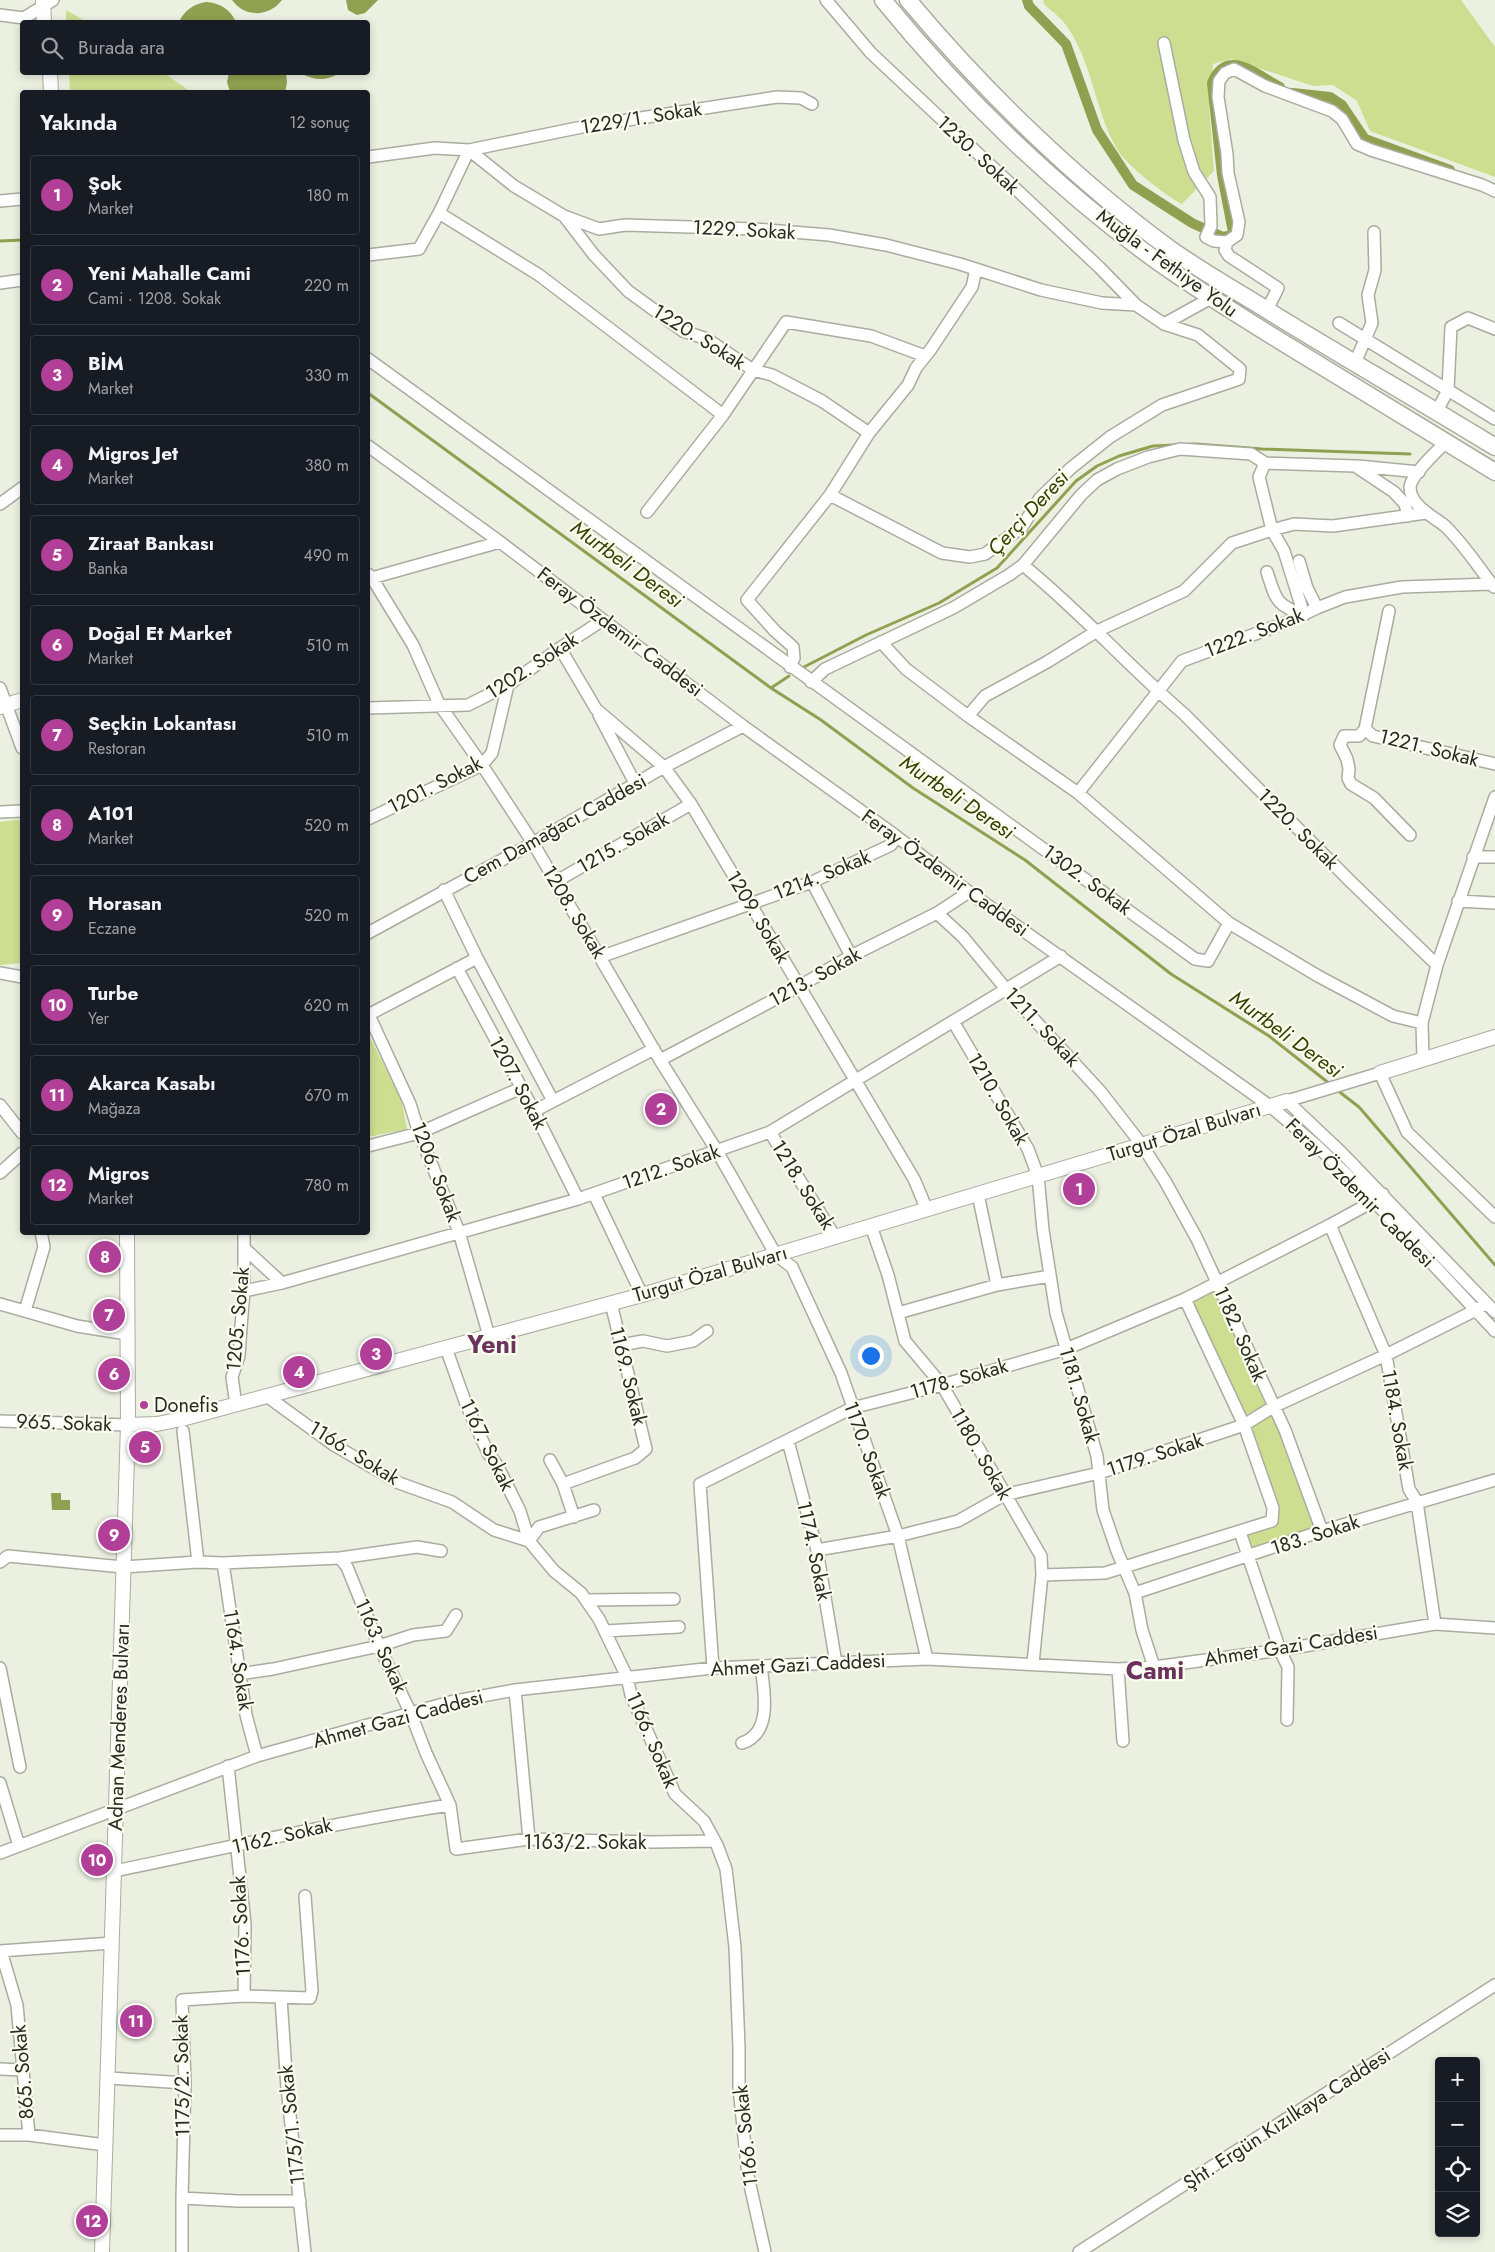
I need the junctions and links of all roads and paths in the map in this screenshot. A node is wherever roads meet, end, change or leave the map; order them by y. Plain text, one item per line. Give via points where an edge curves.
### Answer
1 (826, 0) edge
2 (883, 0) edge
3 (908, 0) edge
4 (46, 2) edge
5 (0, 15) edge
6 (44, 20) edge
7 (1164, 43) dead end
8 (42, 75) edge
9 (50, 75) edge
10 (43, 90) edge
11 (51, 90) edge
12 (812, 104) dead end
13 (469, 150) junction
14 (370, 157) edge
15 (1495, 192) edge
16 (20, 199) edge
17 (0, 201) edge
18 (439, 213) junction
19 (564, 216) junction
20 (1374, 232) dead end
21 (1227, 242) junction
22 (370, 255) edge
23 (976, 269) junction
24 (20, 280) edge
25 (0, 283) edge
26 (1211, 298) junction
27 (1136, 306) junction
28 (1267, 310) junction
29 (1339, 323) dead end
30 (1164, 324) junction
31 (1495, 329) edge
32 (1366, 338) junction
33 (926, 356) junction
34 (370, 360) edge
35 (1354, 364) junction
36 (753, 370) junction
37 (1448, 390) junction
38 (1437, 411) junction
39 (723, 416) junction
40 (1495, 419) edge
41 (869, 433) junction
42 (1446, 442) junction
43 (370, 447) edge
44 (1495, 447) edge
45 (1265, 463) junction
46 (1355, 466) junction
47 (1419, 472) junction
48 (1495, 472) edge
49 (20, 489) edge
50 (830, 495) junction
51 (0, 504) edge
52 (647, 512) dead end
53 (1426, 513) junction
54 (1408, 516) junction
55 (1272, 530) junction
56 (500, 542) junction
57 (1299, 561) dead end
58 (1023, 565) junction
59 (1267, 572) dead end
60 (370, 577) edge
61 (370, 579) edge
62 (1493, 586) edge
63 (1317, 608) junction
64 (1390, 611) dead end
65 (1304, 615) junction
66 (604, 620) junction
67 (1098, 631) junction
68 (881, 642) junction
69 (560, 648) junction
70 (790, 667) junction
71 (811, 682) junction
72 (508, 685) junction
73 (0, 688) edge
74 (1158, 692) junction
75 (20, 701) edge
76 (439, 704) junction
77 (3, 707) edge
78 (20, 708) edge
79 (370, 708) edge
80 (596, 709) junction
81 (968, 716) junction
82 (743, 726) junction
83 (1365, 728) junction
84 (20, 744) edge
85 (1495, 764) edge
86 (482, 765) junction
87 (664, 767) junction
88 (636, 784) junction
89 (1078, 793) junction
90 (1495, 797) edge
91 (691, 804) junction
92 (20, 810) edge
93 (0, 812) edge
94 (370, 818) edge
95 (1410, 835) dead end
96 (896, 836) junction
97 (532, 843) junction
98 (1495, 857) edge
99 (1473, 858) junction
100 (555, 882) junction
101 (812, 882) junction
102 (444, 890) junction
103 (969, 892) junction
104 (1458, 901) junction
105 (1495, 903) edge
106 (749, 904) junction
107 (937, 914) junction
108 (1229, 923) junction
109 (370, 932) edge
110 (851, 956) junction
111 (1061, 956) junction
112 (600, 957) junction
113 (477, 958) junction
114 (1437, 965) junction
115 (457, 968) junction
116 (0, 973) edge
117 (20, 978) edge
118 (800, 986) junction
119 (1006, 989) junction
120 (370, 1013) edge
121 (370, 1018) edge
122 (954, 1023) junction
123 (1422, 1023) junction
124 (1495, 1037) edge
125 (657, 1054) junction
126 (1423, 1059) junction
127 (1380, 1073) junction
128 (856, 1081) junction
129 (521, 1088) junction
130 (1287, 1100) junction
131 (553, 1101) junction
132 (0, 1105) edge
133 (1270, 1106) junction
134 (534, 1111) junction
135 (20, 1131) edge
136 (770, 1132) junction
137 (419, 1133) junction
138 (370, 1145) edge
139 (1142, 1146) junction
140 (717, 1151) junction
141 (20, 1155) edge
142 (0, 1173) edge
143 (1038, 1176) junction
144 (594, 1194) junction
145 (978, 1194) junction
146 (1378, 1198) junction
147 (578, 1199) junction
148 (926, 1210) junction
149 (1495, 1217) edge
150 (1330, 1225) junction
151 (871, 1226) junction
152 (459, 1232) junction
153 (42, 1235) edge
154 (127, 1235) edge
155 (244, 1235) edge
156 (835, 1237) junction
157 (244, 1248) junction
158 (776, 1255) junction
159 (1050, 1276) junction
160 (282, 1283) junction
161 (1218, 1284) junction
162 (997, 1285) junction
163 (244, 1291) junction
164 (642, 1294) junction
165 (1185, 1299) junction
166 (611, 1303) junction
167 (1486, 1303) junction
168 (0, 1304) edge
169 (1476, 1310) junction
170 (25, 1311) junction
171 (1495, 1312) edge
172 (898, 1313) junction
173 (707, 1331) dead end
174 (1495, 1331) edge
175 (127, 1334) junction
176 (489, 1336) junction
177 (621, 1345) junction
178 (446, 1348) junction
179 (1066, 1348) junction
180 (1386, 1355) junction
181 (942, 1385) junction
182 (268, 1397) junction
183 (236, 1404) junction
184 (1273, 1407) junction
185 (852, 1408) junction
186 (0, 1421) edge
187 (1244, 1425) junction
188 (128, 1426) junction
189 (183, 1431) dead end
190 (788, 1441) junction
191 (550, 1460) dead end
192 (1099, 1473) junction
193 (1495, 1480) edge
194 (563, 1484) junction
195 (1004, 1495) junction
196 (1417, 1502) junction
197 (594, 1510) dead end
198 (574, 1516) junction
199 (1240, 1532) junction
200 (1322, 1532) junction
201 (898, 1536) junction
202 (529, 1541) junction
203 (817, 1550) junction
204 (441, 1551) dead end
205 (1248, 1557) junction
206 (3, 1558) edge
207 (340, 1558) junction
208 (198, 1562) junction
209 (223, 1563) junction
210 (123, 1567) junction
211 (1125, 1567) junction
212 (1042, 1575) junction
213 (1135, 1593) junction
214 (674, 1599) dead end
215 (586, 1600) junction
216 (456, 1615) dead end
217 (1436, 1624) junction
218 (679, 1627) dead end
219 (1495, 1628) edge
220 (605, 1631) junction
221 (379, 1646) junction
222 (1280, 1650) junction
223 (927, 1659) junction
224 (836, 1663) junction
225 (1032, 1663) junction
226 (761, 1666) junction
227 (1154, 1667) junction
228 (0, 1668) edge
229 (714, 1668) junction
230 (1118, 1669) junction
231 (239, 1674) junction
232 (627, 1677) junction
233 (515, 1690) junction
234 (411, 1714) junction
235 (1287, 1720) dead end
236 (6, 1723) edge
237 (1123, 1741) dead end
238 (742, 1743) dead end
239 (257, 1756) junction
240 (228, 1766) junction
241 (20, 1768) dead end
242 (0, 1783) edge
243 (450, 1805) junction
244 (117, 1808) junction
245 (530, 1839) junction
246 (714, 1841) junction
247 (19, 1846) junction
248 (236, 1847) junction
249 (456, 1849) joint
250 (0, 1853) edge
251 (115, 1871) junction
252 (305, 1896) dead end
253 (112, 1943) junction
254 (0, 1951) edge
255 (1495, 1985) edge
256 (244, 1996) junction
257 (281, 1998) junction
258 (0, 2069) edge
259 (23, 2070) junction
260 (109, 2078) junction
261 (185, 2084) junction
262 (0, 2134) edge
263 (29, 2135) junction
264 (105, 2145) junction
265 (182, 2198) junction
266 (300, 2201) junction
267 (102, 2252) edge
268 (182, 2252) edge
269 (305, 2252) edge
270 (765, 2252) edge
271 (1079, 2252) edge

1 - 27 street, 1230. Sokak via 871,53 1100,268
2 - 26 highway, Muğla - Fethiye Yolu via 955,82 1012,138 1086,205
3 - 28 highway, Muğla - Fethiye Yolu via 971,71 1101,194 1171,249
4 - 5 street via 24,18
4 - 6 main road
7 - 21 street via 1191,164 1210,198 1209,231 1214,241
8 - 10 main road
9 - 11 main road
12 - 13 street, 1229/1. Sokak via 801,98 777,97 582,127
13 - 14 street via 435,148
13 - 18 street
13 - 19 street, 1229. Sokak via 514,186
15 - 21 street via 1357,144 1342,119 1332,110 1265,86 1234,68 1219,81 1218,97 1228,173 1239,222 1237,236
16 - 17 street
18 - 22 street via 418,249
18 - 39 street via 539,275
19 - 23 street, 1229. Sokak via 599,229 625,226 755,229 829,235 886,245
19 - 36 street, 1220. Sokak via 628,291 683,331 707,339
20 - 32 street via 1375,270 1368,295 1372,323
21 - 28 street via 1225,250 1229,256 1278,288
23 - 27 street, 1229. Sokak via 1042,290 1102,303
23 - 33 street via 972,287
24 - 25 street
26 - 30 street
26 - 42 highway, Muğla - Fethiye Yolu
27 - 30 street
28 - 35 highway, Muğla - Fethiye Yolu
29 - 32 street
30 - 50 street via 1198,335 1240,368 1239,379 1162,405 1110,437 1040,498 1022,527 985,554 970,557 942,554
31 - 37 street via 1468,318 1451,327
32 - 35 street
32 - 37 street
33 - 36 street via 871,336 786,322
33 - 41 street via 897,400
34 - 70 street
35 - 38 highway, Muğla - Fethiye Yolu
36 - 39 street
36 - 41 street, 1220. Sokak via 772,375 822,401
37 - 38 street
37 - 40 street
38 - 44 highway, Muğla - Fethiye Yolu
39 - 52 street
41 - 50 street
42 - 47 street
42 - 48 highway, Muğla - Fethiye Yolu
43 - 56 street, Feray Özdemir Caddesi
45 - 46 street
45 - 55 street via 1259,477
45 - 58 street via 1251,454 1180,449 1117,469 1081,494
46 - 47 street
46 - 54 street via 1394,492 1405,504
47 - 53 street via 1410,487 1412,498
49 - 51 street
50 - 70 street via 747,600 793,647 794,658
53 - 54 street
53 - 62 street via 1445,527
54 - 55 street via 1332,526 1294,524
55 - 65 street via 1284,550
55 - 67 street via 1232,543 1184,591
56 - 60 street
56 - 66 street, Feray Özdemir Caddesi
57 - 63 street
58 - 67 street, 1220. Sokak
58 - 68 street via 953,608
59 - 65 street via 1276,601 1286,609
61 - 76 street, 1208. Sokak via 413,645
62 - 63 street, 1222. Sokak via 1402,587 1345,598
63 - 65 street, 1222. Sokak
64 - 83 street, 1221. Sokak
65 - 74 street, 1222. Sokak via 1182,660
66 - 69 street, 1202. Sokak
66 - 82 street, Feray Özdemir Caddesi
67 - 74 street, 1220. Sokak
67 - 81 street via 985,696
68 - 71 street via 825,669
68 - 81 street via 906,669
69 - 72 street, 1202. Sokak
69 - 80 street, 1209. Sokak
70 - 71 street
71 - 108 street, 1302. Sokak via 871,722 1195,959 1208,960
72 - 76 street, 1202. Sokak via 468,705
72 - 86 street, 1201. Sokak via 492,753
73 - 77 street
74 - 89 street, 1222. Sokak
74 - 114 street, 1220. Sokak
75 - 77 main road
76 - 79 street, 1202. Sokak
76 - 86 street, 1208. Sokak
77 - 78 main road
77 - 84 street
80 - 87 street, 1209. Sokak
80 - 88 street
81 - 89 street
82 - 87 street, Cem Damağacı Caddesi
82 - 96 street, Feray Özdemir Caddesi
83 - 85 street, 1221. Sokak via 1373,736
83 - 95 street via 1359,736 1344,736 1340,746 1348,764 1348,778 1351,784 1374,798
86 - 94 street, 1201. Sokak
86 - 97 street, 1208. Sokak
87 - 88 street, Cem Damağacı Caddesi
87 - 91 street, 1209. Sokak
88 - 97 street, Cem Damağacı Caddesi
89 - 108 street
90 - 99 street
91 - 100 street, 1215. Sokak
91 - 106 street, 1209. Sokak
92 - 93 street
96 - 101 street, 1214. Sokak via 891,845
96 - 103 street, Feray Özdemir Caddesi
97 - 100 street, 1208. Sokak
97 - 102 street, Cem Damağacı Caddesi
98 - 99 street
99 - 104 street
100 - 112 street, 1208. Sokak
101 - 106 street, 1214. Sokak
101 - 110 street
102 - 109 street, Cem Damağacı Caddesi
102 - 113 street, 1207. Sokak
103 - 107 street, 1213. Sokak
103 - 111 street, Feray Özdemir Caddesi
104 - 105 street
104 - 114 street
106 - 112 street, 1214. Sokak
106 - 118 street, 1209. Sokak
107 - 110 street, 1213. Sokak
107 - 119 street, 1211. Sokak via 963,937
108 - 123 street via 1393,1016
110 - 118 street, 1213. Sokak
111 - 119 street, 1212. Sokak
111 - 133 street, Feray Özdemir Caddesi
112 - 125 street, 1208. Sokak
113 - 115 street
113 - 131 street, 1207. Sokak
114 - 123 street
115 - 120 street
115 - 129 street, 1207. Sokak
116 - 117 street
118 - 125 street, 1213. Sokak
118 - 128 street, 1209. Sokak
119 - 122 street, 1212. Sokak
119 - 139 street, 1211. Sokak via 1100,1091
121 - 137 street, 1206. Sokak via 400,1079
122 - 128 street, 1212. Sokak
122 - 143 street, 1210. Sokak via 1028,1149
123 - 126 street
124 - 126 main road
125 - 131 street, 1213. Sokak
125 - 140 street, 1208. Sokak
126 - 127 main road
127 - 130 street
127 - 149 street via 1407,1132
128 - 136 street, 1212. Sokak
128 - 148 street, 1209. Sokak via 914,1179
129 - 134 street, 1207. Sokak
129 - 137 street
130 - 133 main road, Turgut Özal Bulvarı
130 - 146 street
131 - 134 street, 1213. Sokak
132 - 135 street
133 - 139 main road, Turgut Özal Bulvarı
133 - 146 street, Feray Özdemir Caddesi
134 - 147 street, 1207. Sokak
136 - 140 street, 1212. Sokak
136 - 156 street, 1218. Sokak
137 - 138 street
137 - 152 street, 1206. Sokak
139 - 143 main road, Turgut Özal Bulvarı
139 - 161 street, 1182. Sokak via 1197,1239
140 - 144 street, 1212. Sokak
140 - 158 street, 1208. Sokak
141 - 142 street
143 - 145 main road, Turgut Özal Bulvarı
143 - 159 street, 1181. Sokak
144 - 147 street, 1212. Sokak
144 - 164 street
145 - 148 main road, Turgut Özal Bulvarı
145 - 162 street
146 - 150 street, 1178. Sokak
146 - 167 street
146 - 169 street, Feray Özdemir Caddesi
147 - 152 street, 1212. Sokak
148 - 151 main road, Turgut Özal Bulvarı
150 - 161 street, 1178. Sokak
150 - 180 street, 1184. Sokak
151 - 156 main road, Turgut Özal Bulvarı
151 - 172 street, 1180. Sokak
152 - 160 street, 1212. Sokak
152 - 176 street, 1206. Sokak
153 - 170 street via 44,1247
154 - 175 main road, Adnan Menderes Bulvarı
155 - 157 street, 1205. Sokak
156 - 158 main road, Turgut Özal Bulvarı
157 - 160 street
157 - 163 street, 1205. Sokak
158 - 164 main road, Turgut Özal Bulvarı
158 - 185 street, 1170. Sokak via 792,1267 841,1373
159 - 162 street
159 - 179 street, 1181. Sokak
160 - 163 street, 1212. Sokak
161 - 165 street, 1178. Sokak
161 - 184 street, 1182. Sokak
162 - 172 street
163 - 183 street, 1205. Sokak via 239,1356 232,1377
164 - 166 main road, Turgut Özal Bulvarı
165 - 179 street, 1178. Sokak
165 - 187 street
166 - 176 main road, Turgut Özal Bulvarı
166 - 177 street, 1169. Sokak
167 - 169 street, 1179. Sokak
167 - 171 street
168 - 170 street
169 - 174 street, Feray Özdemir Caddesi
169 - 180 street, 1179. Sokak
170 - 175 street via 77,1326
172 - 181 street, 1180. Sokak via 905,1341
173 - 177 street via 692,1341 667,1346 643,1341
175 - 188 main road, Adnan Menderes Bulvarı
176 - 178 main road, Turgut Özal Bulvarı
177 - 194 street, 1169. Sokak via 646,1449 635,1458
178 - 182 main road, Turgut Özal Bulvarı
178 - 202 street, 1167. Sokak via 466,1404 520,1511
179 - 181 street, 1178. Sokak
179 - 192 street, 1181. Sokak
180 - 184 street, 1179. Sokak
180 - 196 street, 1184. Sokak via 1409,1489
181 - 185 street, 1178. Sokak
181 - 195 street, 1180. Sokak
182 - 183 main road, Turgut Özal Bulvarı
182 - 202 street, 1166. Sokak via 334,1445 399,1483 452,1502 494,1530
183 - 188 main road, Turgut Özal Bulvarı via 158,1424
184 - 187 street, 1179. Sokak
184 - 200 street, 1182. Sokak via 1285,1430
185 - 190 street, 1178. Sokak
185 - 201 street, 1170. Sokak
186 - 188 street, 965. Sokak
187 - 192 street, 1179. Sokak
187 - 199 street via 1274,1516 1272,1521
188 - 210 main road, Adnan Menderes Bulvarı
189 - 208 street
190 - 203 street, 1174. Sokak
190 - 229 street, 1178. Sokak via 700,1484
191 - 194 street
192 - 195 street, 1179. Sokak
192 - 211 street, 1181. Sokak via 1103,1510
193 - 196 street, 183. Sokak
194 - 198 street
195 - 201 street, 1179. Sokak via 958,1522
195 - 212 street, 1180. Sokak via 1041,1556
196 - 200 street, 183. Sokak
196 - 217 street, 1184. Sokak
197 - 198 street
198 - 202 street via 539,1526
199 - 205 street
199 - 211 street
200 - 205 street, 183. Sokak
201 - 203 street, 1179. Sokak
201 - 223 street, 1170. Sokak
202 - 215 street, 1166. Sokak via 554,1571
203 - 224 street, 1174. Sokak
204 - 207 street via 416,1547
205 - 213 street, 183. Sokak
205 - 222 street
206 - 210 street
207 - 209 street
207 - 221 street, 1163. Sokak via 347,1567
208 - 209 street
208 - 210 street
209 - 231 street, 1164. Sokak
210 - 244 main road, Adnan Menderes Bulvarı
211 - 212 street via 1105,1573
211 - 213 street, 1181. Sokak
212 - 225 street, 1180. Sokak
213 - 227 street, 1181. Sokak
214 - 215 street
215 - 220 street, 1166. Sokak
216 - 221 street via 446,1631 413,1635
217 - 219 street, Ahmet Gazi Caddesi
217 - 222 street, Ahmet Gazi Caddesi
218 - 220 street
220 - 232 street, 1166. Sokak
221 - 231 street
221 - 234 street, 1163. Sokak
222 - 227 street, Ahmet Gazi Caddesi
222 - 235 street via 1288,1667
223 - 224 street, Ahmet Gazi Caddesi
223 - 225 street, Ahmet Gazi Caddesi
224 - 226 street, Ahmet Gazi Caddesi
225 - 230 street, Ahmet Gazi Caddesi
226 - 229 street, Ahmet Gazi Caddesi
226 - 238 street via 762,1726 756,1736
227 - 230 street, Ahmet Gazi Caddesi
228 - 236 street
229 - 232 street, Ahmet Gazi Caddesi
230 - 237 street
231 - 239 street, 1164. Sokak
232 - 233 street, Ahmet Gazi Caddesi
232 - 246 street, 1166. Sokak via 631,1694 675,1794 704,1821
233 - 234 street, Ahmet Gazi Caddesi via 450,1702
233 - 245 street
234 - 239 street, Ahmet Gazi Caddesi
234 - 243 street, 1163. Sokak
236 - 241 street
239 - 240 street, Ahmet Gazi Caddesi
240 - 244 street, Ahmet Gazi Caddesi
240 - 248 street, 1176. Sokak
242 - 247 street
243 - 248 street, 1162. Sokak via 340,1822
243 - 249 street, 1163. Sokak
244 - 247 street, Ahmet Gazi Caddesi
244 - 251 main road, Adnan Menderes Bulvarı
245 - 246 street, 1163/2. Sokak
245 - 249 street, 1163/2. Sokak
246 - 270 street, 1166. Sokak via 726,1869 728,1885 736,1956 739,2088 748,2176
247 - 250 street, Ahmet Gazi Caddesi
248 - 251 street, 1162. Sokak
248 - 256 street, 1176. Sokak via 245,1924
251 - 253 main road, Adnan Menderes Bulvarı
252 - 257 street, 1175/2. Sokak via 312,1991 310,1998
253 - 254 street
253 - 260 main road, Adnan Menderes Bulvarı
254 - 259 street, 865. Sokak via 16,2005
255 - 271 street, Şht. Ergün Kızılkaya Caddesi
256 - 257 street, 1175/2. Sokak
256 - 261 street, 1175/2. Sokak via 182,2000
257 - 266 street, 1175/1. Sokak
258 - 259 street
259 - 263 street, 865. Sokak
260 - 261 street
260 - 264 main road, Adnan Menderes Bulvarı
261 - 265 street, 1175/2. Sokak
262 - 263 street
263 - 264 street
264 - 267 main road, Adnan Menderes Bulvarı
265 - 266 street
265 - 268 street, 1175/2. Sokak
266 - 269 street, 1175/1. Sokak

